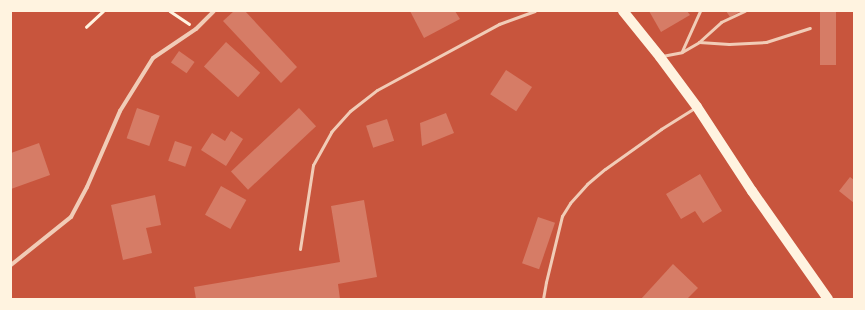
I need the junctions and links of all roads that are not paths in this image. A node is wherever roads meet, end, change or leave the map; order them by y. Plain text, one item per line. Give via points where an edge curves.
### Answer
1 (214, 11) edge
2 (535, 11) edge
3 (623, 11) edge
4 (700, 11) edge
5 (745, 11) edge
6 (810, 28) dead end
7 (699, 42) junction
8 (682, 52) junction
9 (660, 57) junction
10 (697, 107) junction
11 (300, 249) dead end
12 (11, 265) edge
13 (543, 299) edge
14 (828, 299) edge

1 - 12 street via 196,29 154,58 120,111 72,217
2 - 11 lane via 499,24 377,90 350,111 331,132 313,165
3 - 9 main road
4 - 8 lane
5 - 7 lane via 721,22
6 - 7 lane via 766,42
7 - 8 lane
8 - 9 lane
9 - 10 main road
10 - 13 lane via 605,169 570,203 562,216
10 - 14 main road

